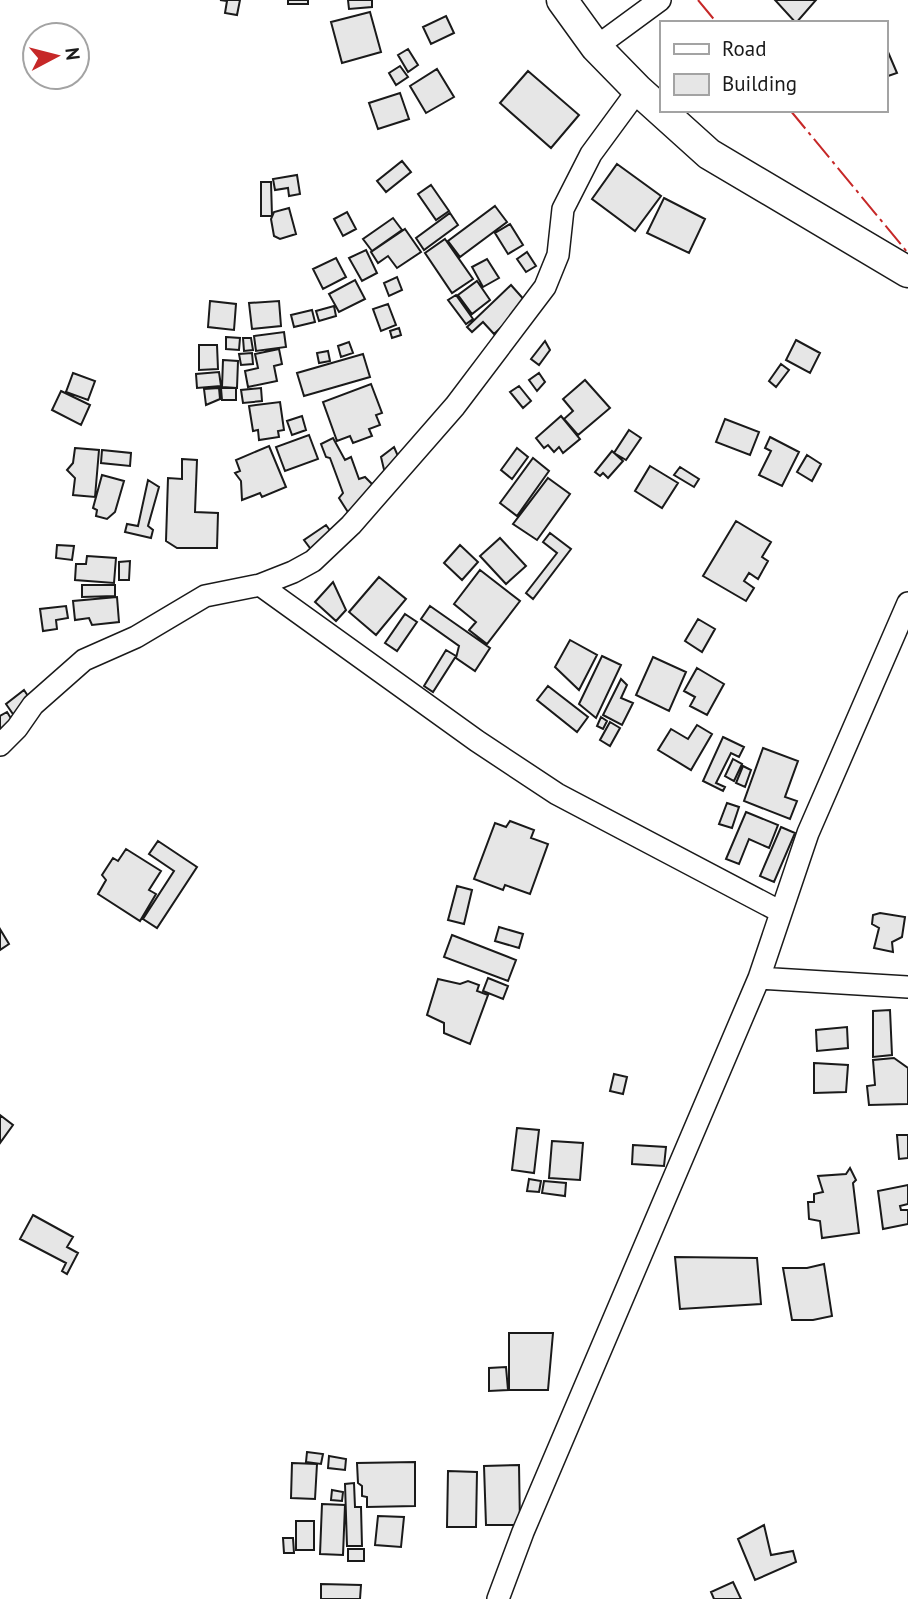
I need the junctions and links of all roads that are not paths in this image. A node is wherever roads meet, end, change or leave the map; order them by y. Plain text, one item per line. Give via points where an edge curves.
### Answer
1 (562, 0) edge
2 (660, 0) edge
3 (596, 47) junction
4 (638, 90) junction
5 (660, 110) edge
6 (662, 112) edge
7 (908, 272) edge
8 (260, 584) junction
9 (908, 603) edge
10 (0, 745) edge
11 (781, 912) junction
12 (759, 978) junction
13 (908, 987) edge
14 (498, 1599) edge

1 - 3 main road
2 - 3 street
3 - 4 main road
4 - 5 main road
4 - 8 street via 591,154 563,209 558,255 545,287 455,406 351,525 313,561
6 - 7 main road via 709,154
8 - 10 street via 205,596 136,637 84,660 33,705
8 - 11 street via 557,794
9 - 11 street via 808,833
11 - 12 street
12 - 13 street
12 - 14 street

